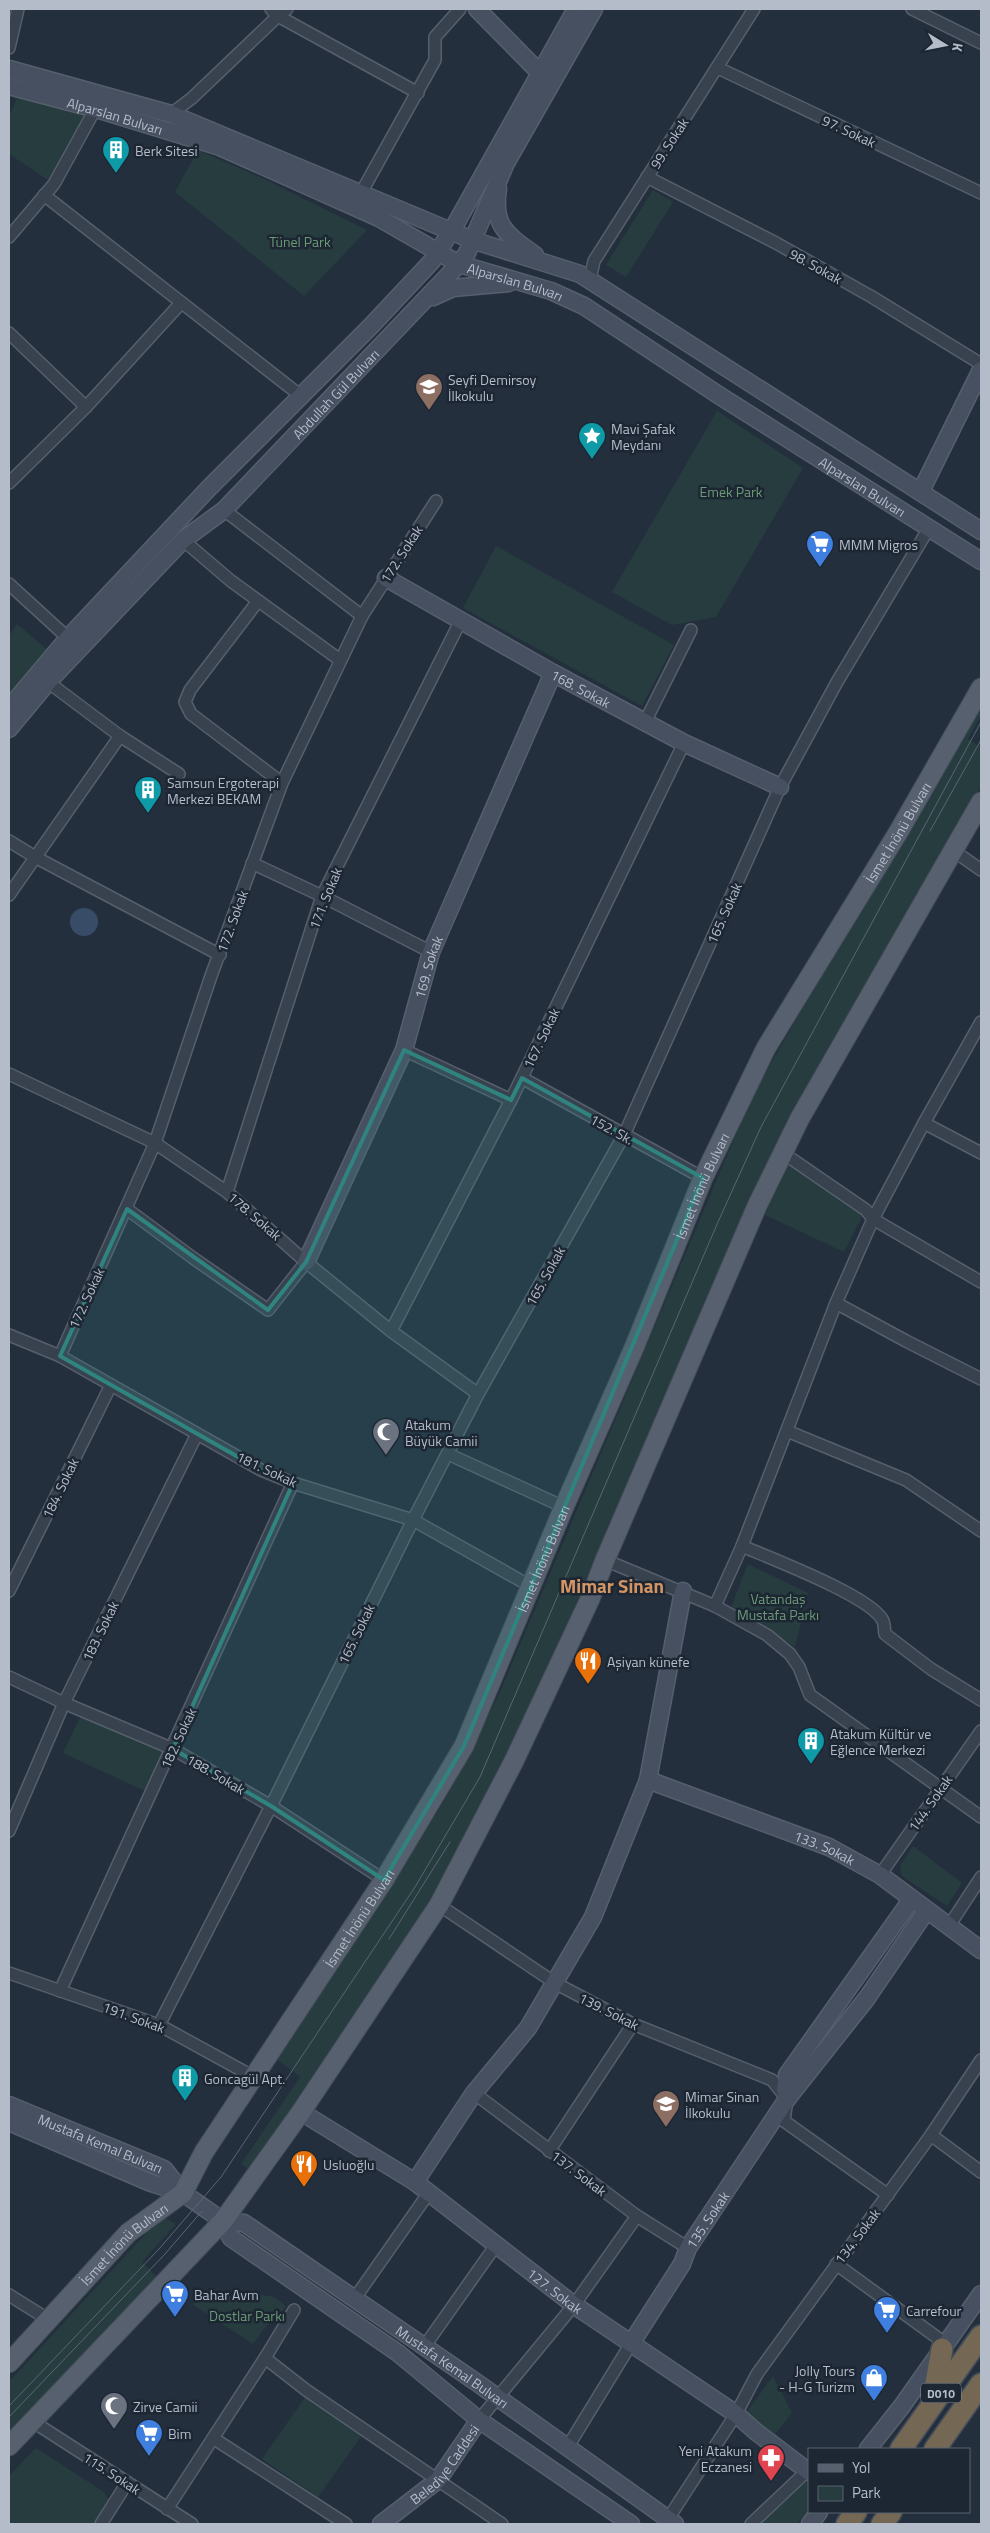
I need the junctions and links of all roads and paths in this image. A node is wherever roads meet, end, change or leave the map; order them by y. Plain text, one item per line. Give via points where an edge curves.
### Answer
1 (18, 9) edge
2 (460, 9) edge
3 (477, 9) edge
4 (576, 9) edge
5 (594, 9) edge
6 (754, 9) edge
7 (912, 9) edge
8 (278, 11) edge
9 (981, 43) edge
10 (9, 48) edge
11 (718, 68) junction
12 (9, 69) edge
13 (540, 73) junction
14 (9, 86) edge
15 (102, 93) junction
16 (418, 93) junction
17 (96, 109) junction
18 (171, 114) junction
19 (506, 163) junction
20 (647, 177) junction
21 (361, 193) junction
22 (981, 193) edge
23 (44, 195) junction
24 (451, 232) junction
25 (9, 237) edge
26 (472, 240) junction
27 (439, 250) junction
28 (544, 262) junction
29 (459, 264) junction
30 (590, 279) junction
31 (530, 284) junction
32 (427, 300) junction
33 (181, 303) junction
34 (9, 333) edge
35 (981, 364) edge
36 (981, 370) edge
37 (301, 396) junction
38 (86, 407) junction
39 (9, 483) edge
40 (921, 491) junction
41 (436, 502) dead end
42 (224, 510) junction
43 (929, 528) junction
44 (981, 531) edge
45 (183, 540) junction
46 (981, 561) edge
47 (386, 578) junction
48 (9, 584) edge
49 (258, 601) junction
50 (362, 616) junction
51 (461, 620) junction
52 (691, 630) dead end
53 (68, 638) junction
54 (340, 660) junction
55 (553, 673) junction
56 (48, 682) junction
57 (981, 688) edge
58 (9, 708) edge
59 (645, 722) junction
60 (9, 729) edge
61 (120, 736) junction
62 (684, 743) junction
63 (179, 774) dead end
64 (282, 783) junction
65 (780, 787) junction
66 (981, 802) edge
67 (9, 841) edge
68 (954, 851) junction
69 (35, 857) junction
70 (252, 863) junction
71 (981, 870) edge
72 (9, 895) edge
73 (322, 896) junction
74 (431, 952) junction
75 (220, 954) junction
76 (981, 1022) edge
77 (404, 1050) junction
78 (9, 1074) edge
79 (522, 1078) junction
80 (511, 1100) junction
81 (924, 1123) junction
82 (624, 1135) junction
83 (155, 1143) junction
84 (782, 1153) junction
85 (981, 1153) edge
86 (703, 1178) junction
87 (227, 1192) junction
88 (127, 1209) junction
89 (873, 1219) junction
90 (306, 1262) junction
91 (981, 1282) edge
92 (836, 1303) junction
93 (391, 1331) junction
94 (9, 1335) edge
95 (60, 1356) junction
96 (981, 1379) edge
97 (111, 1384) junction
98 (478, 1394) junction
99 (787, 1431) junction
100 (197, 1434) junction
101 (448, 1454) junction
102 (293, 1483) junction
103 (564, 1507) junction
104 (413, 1520) junction
105 (981, 1530) edge
106 (742, 1546) junction
107 (605, 1560) junction
108 (532, 1587) junction
109 (9, 1590) edge
110 (682, 1591) junction
111 (715, 1606) junction
112 (9, 1676) edge
113 (981, 1700) edge
114 (64, 1703) junction
115 (981, 1731) edge
116 (172, 1749) junction
117 (648, 1780) junction
118 (939, 1789) junction
119 (271, 1806) junction
120 (981, 1817) edge
121 (9, 1831) edge
122 (880, 1875) junction
123 (981, 1877) edge
124 (384, 1880) junction
125 (912, 1900) junction
126 (439, 1905) junction
127 (927, 1910) junction
128 (948, 1926) junction
129 (981, 1950) edge
130 (9, 1973) edge
131 (555, 1982) junction
132 (60, 1991) junction
133 (633, 2024) junction
134 (160, 2025) junction
135 (981, 2062) edge
136 (252, 2076) junction
137 (474, 2093) junction
138 (787, 2099) junction
139 (9, 2105) edge
140 (301, 2112) junction
141 (9, 2122) edge
142 (931, 2135) junction
143 (549, 2151) junction
144 (981, 2172) edge
145 (415, 2182) junction
146 (183, 2193) junction
147 (428, 2194) junction
148 (888, 2194) junction
149 (637, 2216) junction
150 (223, 2221) junction
151 (496, 2245) junction
152 (688, 2248) junction
153 (836, 2264) junction
154 (981, 2294) edge
155 (9, 2295) edge
156 (355, 2298) junction
157 (574, 2305) junction
158 (294, 2310) dead end
159 (49, 2320) junction
160 (981, 2336) edge
161 (632, 2342) junction
162 (944, 2346) junction
163 (424, 2347) junction
164 (265, 2358) junction
165 (9, 2363) edge
166 (981, 2384) edge
167 (496, 2398) junction
168 (932, 2406) junction
169 (736, 2414) junction
170 (479, 2420) junction
171 (32, 2421) junction
172 (213, 2438) junction
173 (9, 2446) edge
174 (567, 2448) junction
175 (869, 2448) edge
176 (902, 2448) edge
177 (936, 2448) edge
178 (808, 2472) edge
179 (438, 2480) junction
180 (127, 2482) junction
181 (167, 2509) junction
182 (818, 2513) edge
183 (855, 2513) edge
184 (890, 2513) edge
185 (671, 2522) edge
186 (101, 2524) edge
187 (192, 2524) edge
188 (346, 2524) edge
189 (381, 2524) edge
190 (502, 2524) edge
191 (631, 2524) edge
192 (751, 2524) edge
193 (810, 2524) edge
194 (847, 2524) edge
195 (882, 2524) edge

1 - 10 street
2 - 16 street via 435,37 435,60
3 - 13 main road
4 - 13 main road, Abdullah Gül Bulvarı
5 - 19 main road, Abdullah Gül Bulvarı
6 - 11 street, 99. Sokak
7 - 9 street
8 - 16 street
8 - 18 street via 192,98
11 - 20 street, 99. Sokak
11 - 22 street, 97. Sokak
12 - 15 main road, Alparslan Bulvarı
13 - 24 main road, Abdullah Gül Bulvarı
14 - 17 main road, Alparslan Bulvarı
15 - 17 street
15 - 18 main road, Alparslan Bulvarı
16 - 21 street
17 - 23 street via 54,184
17 - 27 main road, Alparslan Bulvarı via 220,147 379,218
18 - 21 main road, Alparslan Bulvarı
19 - 26 main road, Abdullah Gül Bulvarı
19 - 28 main road via 496,207 500,226
20 - 30 street, 99. Sokak via 594,261
20 - 35 street, 98. Sokak via 776,243
21 - 24 main road, Alparslan Bulvarı
23 - 25 street
23 - 33 street
24 - 26 main road, Alparslan Bulvarı
24 - 27 main road, Abdullah Gül Bulvarı
26 - 28 main road, Alparslan Bulvarı
26 - 29 main road, Abdullah Gül Bulvarı via 468,253
27 - 29 main road, Alparslan Bulvarı
27 - 37 main road, Abdullah Gül Bulvarı via 370,327
28 - 30 main road, Alparslan Bulvarı
29 - 31 main road, Alparslan Bulvarı
29 - 32 main road, Abdullah Gül Bulvarı
30 - 40 main road, Alparslan Bulvarı
31 - 32 main road via 459,287
31 - 43 main road, Alparslan Bulvarı via 552,291 608,321
32 - 42 main road, Abdullah Gül Bulvarı
33 - 37 street
33 - 38 street
34 - 38 street
36 - 40 main road
37 - 53 main road, Abdullah Gül Bulvarı
38 - 39 street
40 - 44 main road, Alparslan Bulvarı
41 - 47 street, 172. Sokak
42 - 45 main road, Abdullah Gül Bulvarı
42 - 50 street
43 - 46 main road, Alparslan Bulvarı
43 - 65 street, 165. Sokak via 837,682
45 - 49 street
45 - 56 main road, Abdullah Gül Bulvarı
47 - 50 street, 172. Sokak
47 - 51 main road, 168. Sokak
48 - 53 street
49 - 54 street
49 - 64 street via 196,682 186,702 191,714
50 - 54 street, 172. Sokak
51 - 55 main road, 168. Sokak
51 - 73 street, 171. Sokak
52 - 59 street
53 - 58 main road, Abdullah Gül Bulvarı
54 - 64 street, 172. Sokak
55 - 59 main road, 168. Sokak
55 - 74 main road, 169. Sokak
56 - 60 main road, Abdullah Gül Bulvarı
56 - 61 street
57 - 86 main road, İsmet İnönü Bulvarı via 899,831 766,1048
59 - 62 main road, 168. Sokak
61 - 63 street
61 - 69 street
62 - 65 main road, 168. Sokak
62 - 79 street, 167. Sokak
64 - 70 street, 172. Sokak
65 - 82 street, 165. Sokak
66 - 68 main road
67 - 69 street
68 - 71 street
68 - 84 main road
69 - 72 street
69 - 75 street
70 - 73 street
70 - 75 street, 172. Sokak
73 - 74 street
73 - 87 street, 171. Sokak
74 - 77 main road, 169. Sokak
75 - 83 street, 172. Sokak
76 - 81 street
77 - 80 street
77 - 90 main road, 169. Sokak
78 - 83 street, 178. Sokak
79 - 80 street, 167. Sokak
79 - 82 street, 152. Sk.
80 - 93 street, 167. Sokak
81 - 85 street
81 - 89 street
82 - 86 street, 152. Sk.
82 - 98 street, 165. Sokak
83 - 87 street, 178. Sokak
83 - 88 street, 172. Sokak
84 - 89 street via 866,1210
84 - 107 main road
86 - 103 main road, İsmet İnönü Bulvarı via 634,1348
87 - 90 street, 178. Sokak
88 - 90 street via 268,1310
88 - 95 street, 172. Sokak
89 - 91 street
89 - 92 street
90 - 93 street, 178. Sokak
92 - 96 street
92 - 99 street
93 - 98 street, 178. Sokak
94 - 95 street, 181. Sokak
95 - 97 street, 181. Sokak
97 - 100 street, 181. Sokak
97 - 109 street, 184. Sokak
98 - 101 street, 165. Sokak
99 - 105 street via 906,1480
99 - 106 street
100 - 102 street, 181. Sokak via 261,1470
100 - 114 street, 183. Sokak
101 - 103 street
101 - 104 street, 165. Sokak
102 - 104 street, 181. Sokak
102 - 116 street, 182. Sokak
103 - 108 main road, İsmet İnönü Bulvarı
104 - 108 street, 181. Sokak
104 - 119 street, 165. Sokak
106 - 111 street
106 - 113 street via 833,1586 874,1611 884,1620 885,1634 931,1669
107 - 110 street
107 - 126 main road via 514,1761
108 - 124 main road, İsmet İnönü Bulvarı via 464,1746
110 - 111 street
110 - 117 main road
111 - 118 street via 780,1645 799,1667 810,1695
112 - 114 street, 188. Sokak
114 - 116 street, 188. Sokak
114 - 121 street, 183. Sokak
115 - 118 street, 144. Sokak
116 - 119 street, 188. Sokak
116 - 132 street, 182. Sokak
117 - 122 main road, 133. Sokak via 828,1847
117 - 131 main road via 593,1917
118 - 120 street
118 - 122 street, 144. Sokak
119 - 124 street, 188. Sokak
119 - 134 street, 165. Sokak
122 - 125 main road, 133. Sokak
123 - 128 street
124 - 136 main road, İsmet İnönü Bulvarı
125 - 127 main road, 133. Sokak
125 - 138 main road via 787,2075
126 - 131 street, 139. Sokak
126 - 140 main road
127 - 128 main road, 133. Sokak
127 - 138 main road, 135. Sokak via 867,1998
128 - 129 main road, 133. Sokak
130 - 132 street, 191. Sokak
131 - 133 street, 139. Sokak
131 - 137 main road via 528,2028
132 - 134 street, 191. Sokak
133 - 138 street, 139. Sokak via 772,2080
133 - 143 street
134 - 136 street, 191. Sokak
135 - 142 street, 134. Sokak
136 - 146 main road, İsmet İnönü Bulvarı via 204,2152
137 - 143 street, 137. Sokak
137 - 145 main road
138 - 148 street via 784,2121
138 - 152 main road, 135. Sokak
139 - 146 main road, Mustafa Kemal Bulvarı via 164,2169
140 - 145 main road, 127. Sokak
140 - 150 main road
141 - 146 main road, Mustafa Kemal Bulvarı via 151,2183
142 - 144 street
142 - 148 street, 134. Sokak
143 - 149 street, 137. Sokak
145 - 147 main road, 127. Sokak
146 - 150 main road, Mustafa Kemal Bulvarı
146 - 159 main road, İsmet İnönü Bulvarı via 128,2233
147 - 151 main road, 127. Sokak
147 - 156 street
148 - 153 street, 134. Sokak
149 - 152 street, 137. Sokak
149 - 157 street
150 - 156 main road, Mustafa Kemal Bulvarı via 244,2223
150 - 170 main road, Mustafa Kemal Bulvarı via 231,2238 390,2348
150 - 171 main road
151 - 157 main road, 127. Sokak
151 - 163 street
152 - 161 main road, 135. Sokak via 682,2264
153 - 162 street
153 - 169 street, 134. Sokak via 757,2374
154 - 162 main road
155 - 159 street
156 - 163 main road, Mustafa Kemal Bulvarı
157 - 161 main road, 127. Sokak
157 - 167 street
158 - 164 street
159 - 165 main road, İsmet İnönü Bulvarı
160 - 168 highway, D010
161 - 169 main road, 127. Sokak
161 - 174 street
162 - 168 highway
162 - 175 main road
163 - 167 main road, Mustafa Kemal Bulvarı
164 - 172 street
164 - 179 street via 306,2390
166 - 177 highway, D010
167 - 170 street
167 - 174 main road, Mustafa Kemal Bulvarı
168 - 176 highway, D010
169 - 178 main road, 127. Sokak
169 - 185 street, 134. Sokak
170 - 179 main road, Belediye Caddesi
170 - 191 main road, Mustafa Kemal Bulvarı
171 - 173 main road
171 - 180 street, 115. Sokak
172 - 181 street
172 - 188 street
174 - 185 main road, Mustafa Kemal Bulvarı
178 - 192 street
179 - 189 main road, Belediye Caddesi
179 - 190 street
180 - 181 street, 115. Sokak
180 - 186 street
181 - 187 street, 115. Sokak
182 - 193 main road
183 - 194 highway
184 - 195 highway

